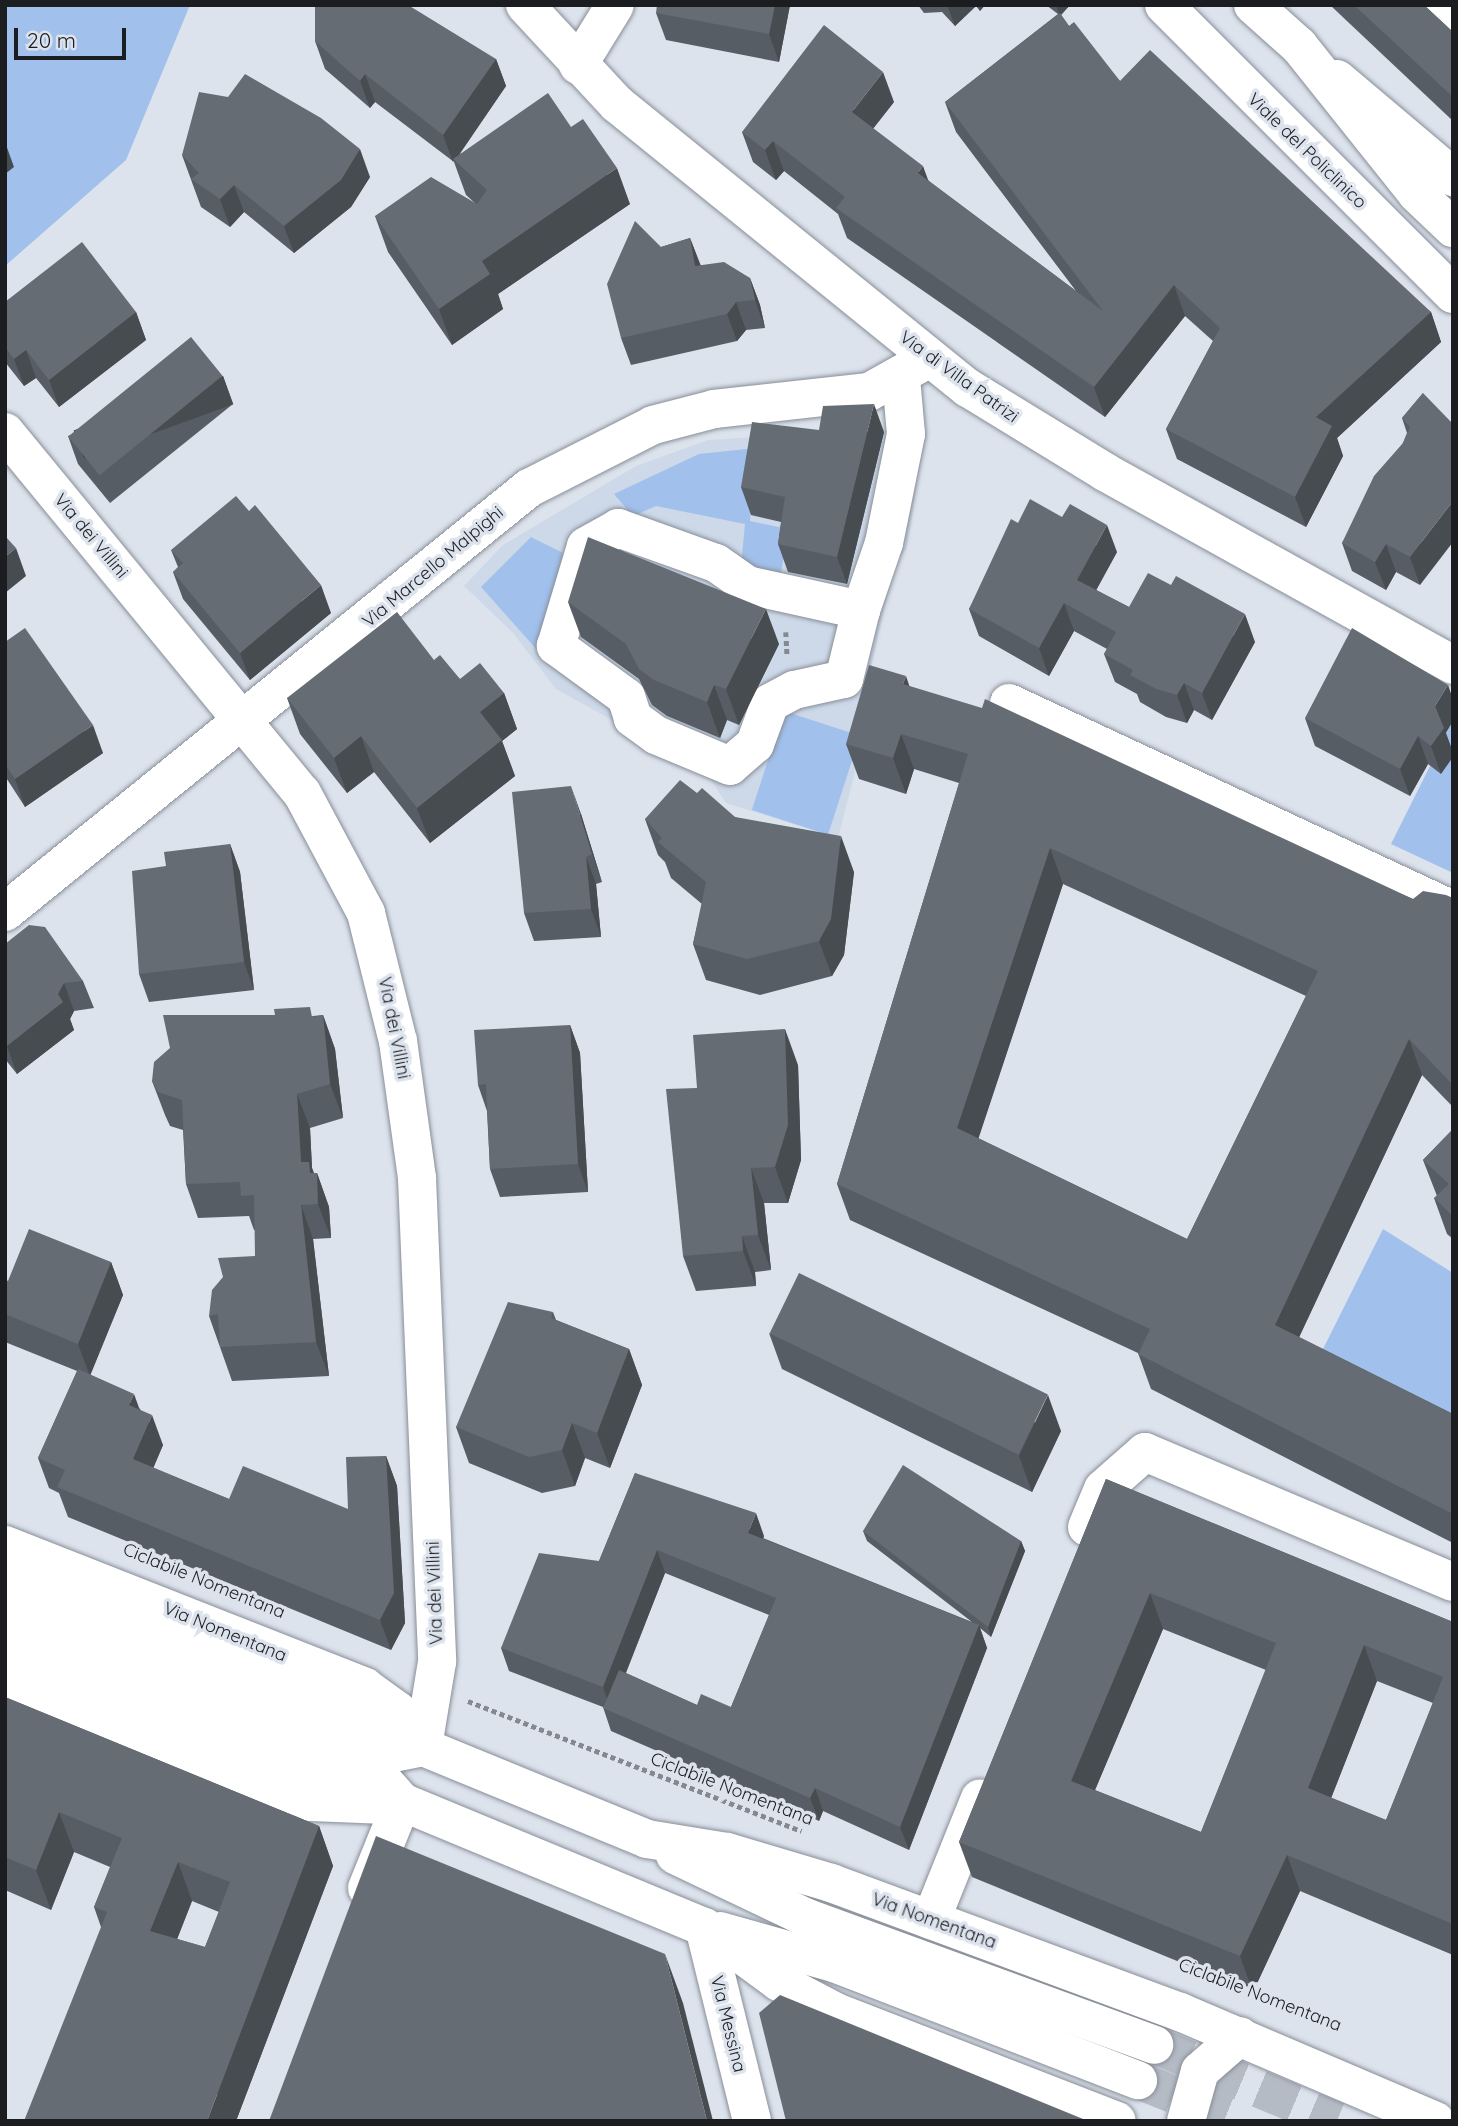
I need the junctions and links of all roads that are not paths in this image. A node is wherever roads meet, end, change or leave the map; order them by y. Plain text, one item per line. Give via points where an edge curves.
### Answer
1 (525, 5) edge
2 (615, 5) edge
3 (1164, 5) edge
4 (1254, 5) edge
5 (1429, 5) edge
6 (1453, 28) edge
7 (1299, 46) junction
8 (578, 65) junction
9 (1453, 177) edge
10 (1453, 228) edge
11 (1453, 294) edge
12 (915, 368) junction
13 (5, 432) edge
14 (860, 610) junction
15 (1453, 665) edge
16 (1009, 703) dead end
17 (247, 723) junction
18 (1453, 910) edge
19 (5, 912) edge
20 (5, 1545) edge
21 (1072, 1566) edge
22 (5, 1580) edge
23 (1453, 1582) edge
24 (5, 1614) edge
25 (5, 1647) edge
26 (5, 1685) edge
27 (423, 1747) junction
28 (364, 1759) junction
29 (995, 1759) edge
30 (402, 1802) junction
31 (647, 1839) junction
32 (355, 1919) edge
33 (931, 1920) junction
34 (704, 1927) junction
35 (1240, 2036) junction
36 (1154, 2045) tunnel mouth
37 (1138, 2080) tunnel mouth
38 (752, 2121) edge
39 (1117, 2121) edge
40 (1186, 2121) edge
41 (1436, 2121) edge

1 - 8 street, Via di Villa Patrizi
2 - 8 street
3 - 11 street, Viale del Policlinico
4 - 7 street
5 - 6 street
7 - 9 street
7 - 10 street
8 - 12 street, Via di Villa Patrizi
12 - 14 street via 884,543
12 - 15 street, Via di Villa Patrizi
12 - 17 street, Via Marcello Malpighi via 852,396 714,409 616,440 505,507
13 - 17 street, Via dei Villini
14 - 14 street via 757,589 716,564 618,528 586,546 556,646 626,697 633,718 656,735 730,766 755,744 770,703 793,690 844,679
16 - 18 street
17 - 19 street, Via Marcello Malpighi
17 - 27 street, Via dei Villini via 311,805 344,863 366,913 394,1022 419,1207 436,1689
20 - 27 street, Via Nomentana via 365,1687 398,1711
21 - 23 street via 1103,1489 1145,1452
22 - 27 street, Via Nomentana
24 - 28 street
25 - 30 street
26 - 30 street via 311,1802 362,1808
27 - 28 street
27 - 31 street, Via Nomentana
28 - 30 street
29 - 33 street
30 - 32 street
30 - 34 street
31 - 33 street, Via Nomentana via 754,1860
31 - 36 street via 805,1917
33 - 35 street, Via Nomentana
34 - 37 street via 834,1963
34 - 38 street, Via Messina
34 - 39 street via 779,1982 836,2012
35 - 40 street via 1200,2071
35 - 41 street, Via Nomentana

